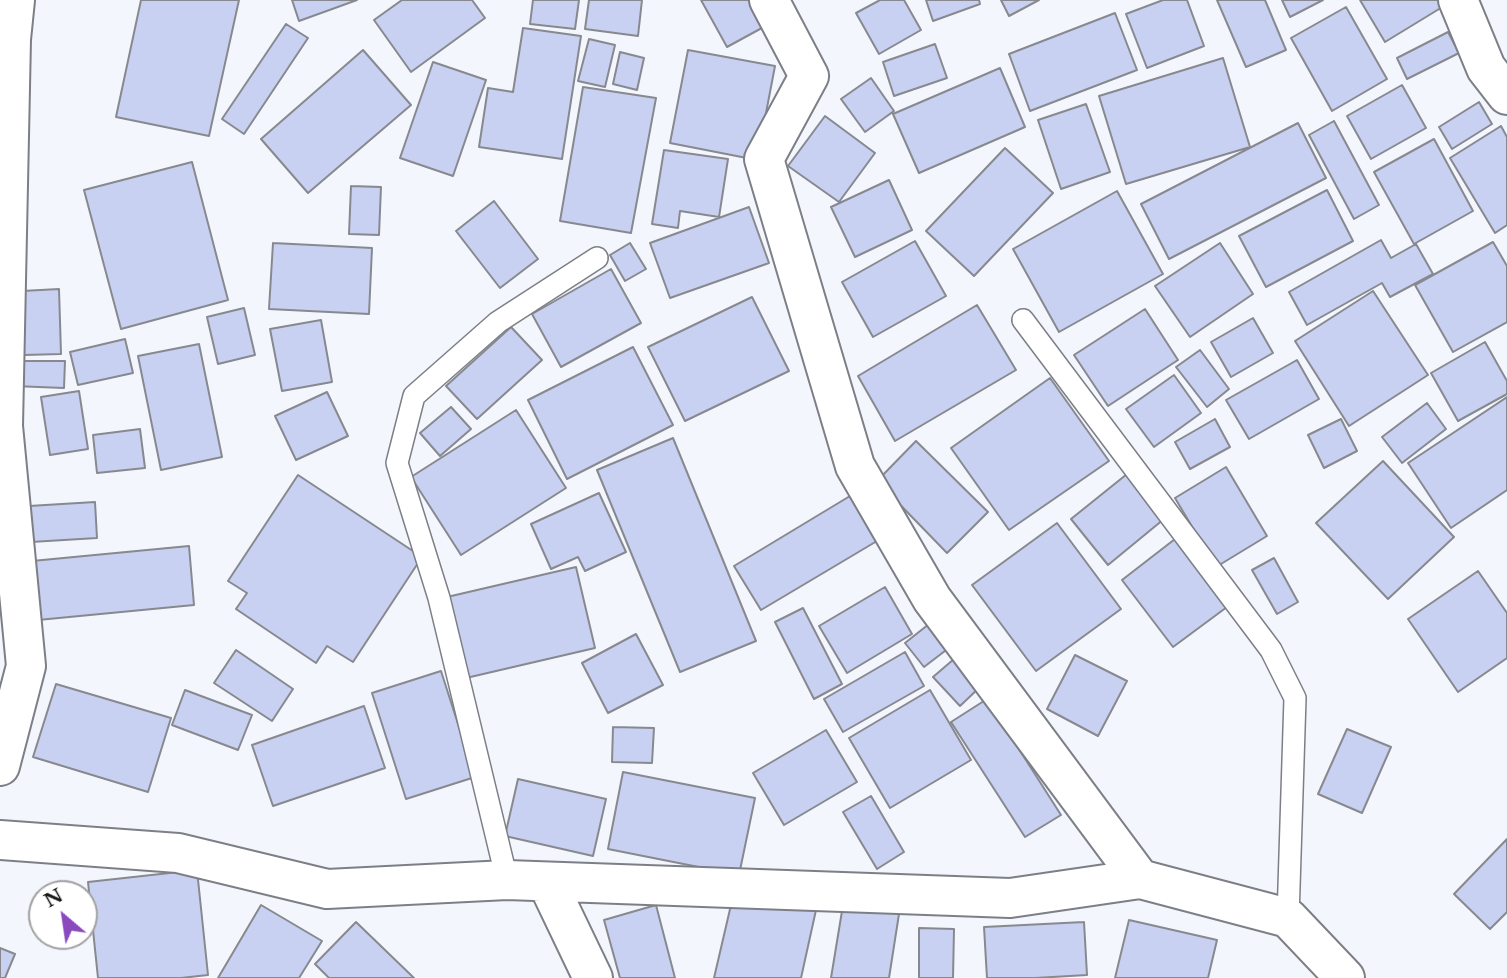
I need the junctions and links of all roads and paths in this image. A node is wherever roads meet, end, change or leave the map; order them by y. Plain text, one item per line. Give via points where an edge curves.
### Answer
1 (15, 0) edge
2 (769, 0) edge
3 (1458, 0) edge
4 (6, 39) edge
5 (1507, 95) edge
6 (597, 258) dead end
7 (1023, 320) dead end
8 (0, 766) edge
9 (0, 840) edge
10 (1140, 879) junction
11 (507, 880) junction
12 (547, 882) junction
13 (1288, 918) junction
14 (593, 978) edge
15 (1345, 978) edge

1 - 4 street
2 - 10 street via 809,76 764,159 855,466 933,599
3 - 5 street via 1486,68
4 - 8 street via 3,426 26,666
6 - 11 lane via 498,321 414,396 397,463 439,598
7 - 13 lane via 1271,650 1295,698
9 - 11 street via 178,853 327,889
10 - 12 street via 1010,898
10 - 13 street
11 - 12 street
12 - 14 street
13 - 15 street

